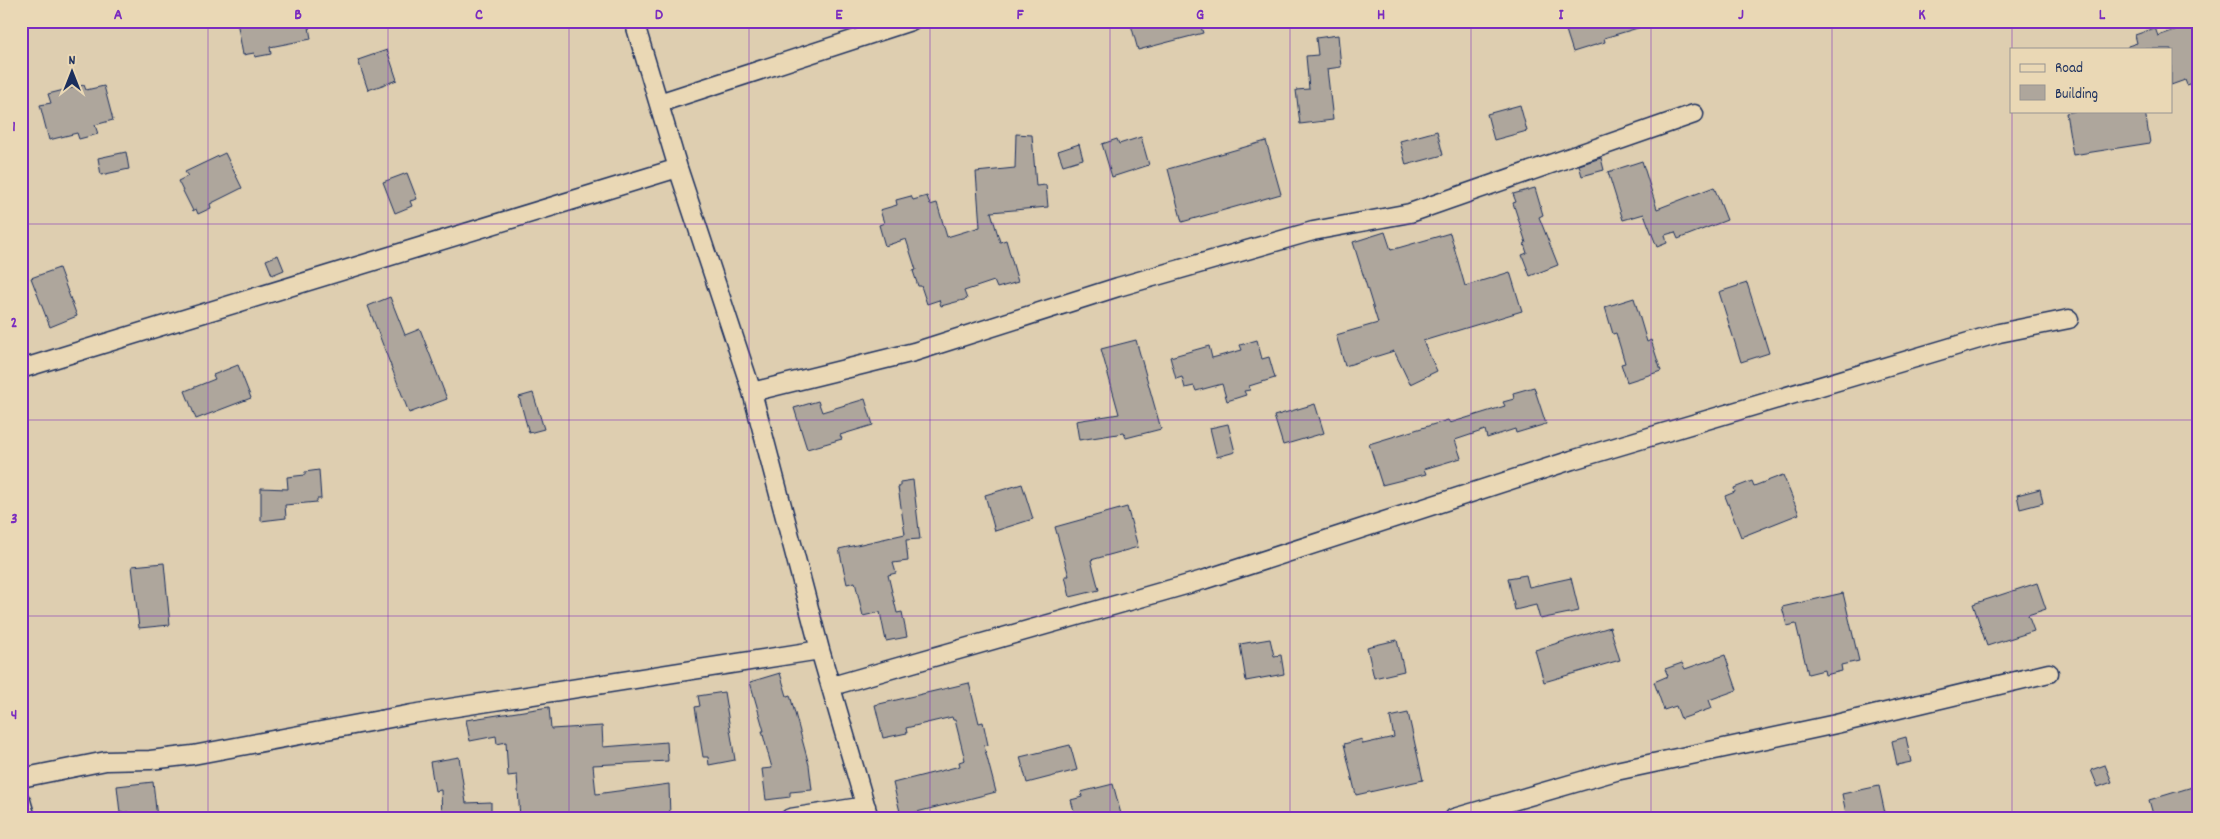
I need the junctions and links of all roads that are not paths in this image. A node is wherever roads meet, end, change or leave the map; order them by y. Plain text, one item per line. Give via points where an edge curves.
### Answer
1 (634, 21) edge
2 (911, 21) edge
3 (659, 103) junction
4 (1694, 114) dead end
5 (678, 168) junction
6 (2069, 319) dead end
7 (21, 369) edge
8 (752, 392) junction
9 (820, 650) junction
10 (2048, 673) dead end
11 (832, 686) junction
12 (21, 778) edge
13 (21, 801) edge
14 (868, 812) edge
15 (26, 818) edge
16 (790, 818) edge
17 (1454, 818) edge

1 - 3 street
2 - 3 street
3 - 5 street
4 - 8 street via 1410,213 1312,231 1118,287 914,352
5 - 7 street
5 - 8 street
6 - 11 street via 1999,333 1572,460 1202,580
8 - 9 street
9 - 11 street
9 - 12 street via 412,714 193,755 106,761
10 - 17 street via 1836,724 1616,771
11 - 14 street
13 - 15 street
14 - 16 street

